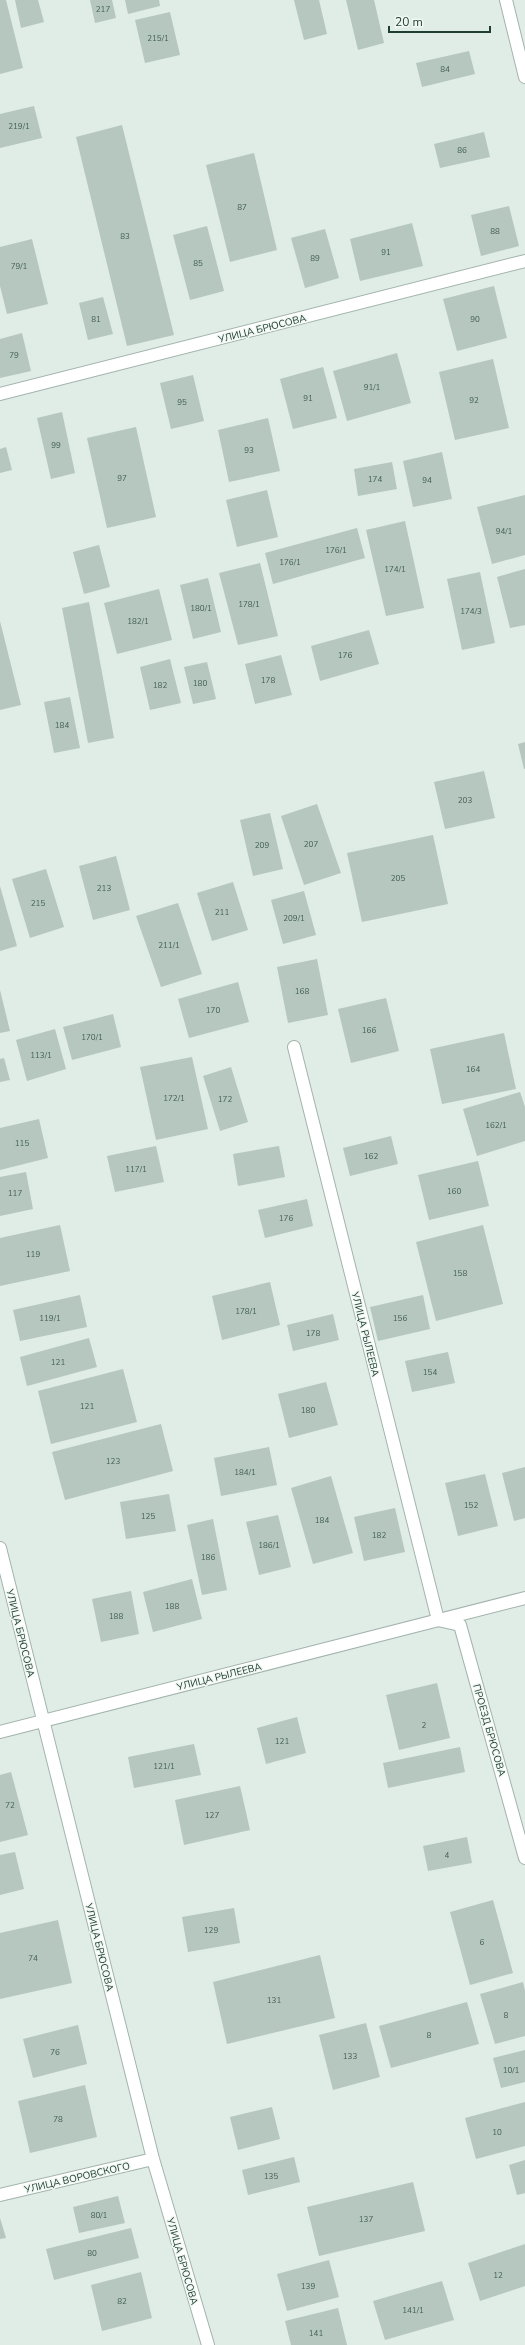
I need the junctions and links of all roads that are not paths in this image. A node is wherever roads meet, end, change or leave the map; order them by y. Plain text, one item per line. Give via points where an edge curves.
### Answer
1 (506, 0) edge
2 (525, 77) edge
3 (525, 261) edge
4 (0, 394) edge
5 (294, 1047) dead end
6 (0, 1548) edge
7 (525, 1598) edge
8 (438, 1620) junction
9 (44, 1721) junction
10 (0, 1732) edge
11 (525, 1858) edge
12 (153, 2159) junction
13 (0, 2194) edge
14 (208, 2345) edge

1 - 2 street
3 - 4 street, УЛИЦА БРЮСОВА
5 - 8 street, УЛИЦА РЫЛЕЕВА
6 - 9 street, УЛИЦА БРЮСОВА
7 - 8 street, УЛИЦА РЫЛЕЕВА
8 - 9 street, УЛИЦА РЫЛЕЕВА
8 - 11 street, ПРОЕЗД БРЮСОВА via 460,1625
9 - 10 street, УЛИЦА РЫЛЕЕВА
9 - 12 street, УЛИЦА БРЮСОВА
12 - 13 street, УЛИЦА ВОРОВСКОГО
12 - 14 street, УЛИЦА БРЮСОВА

